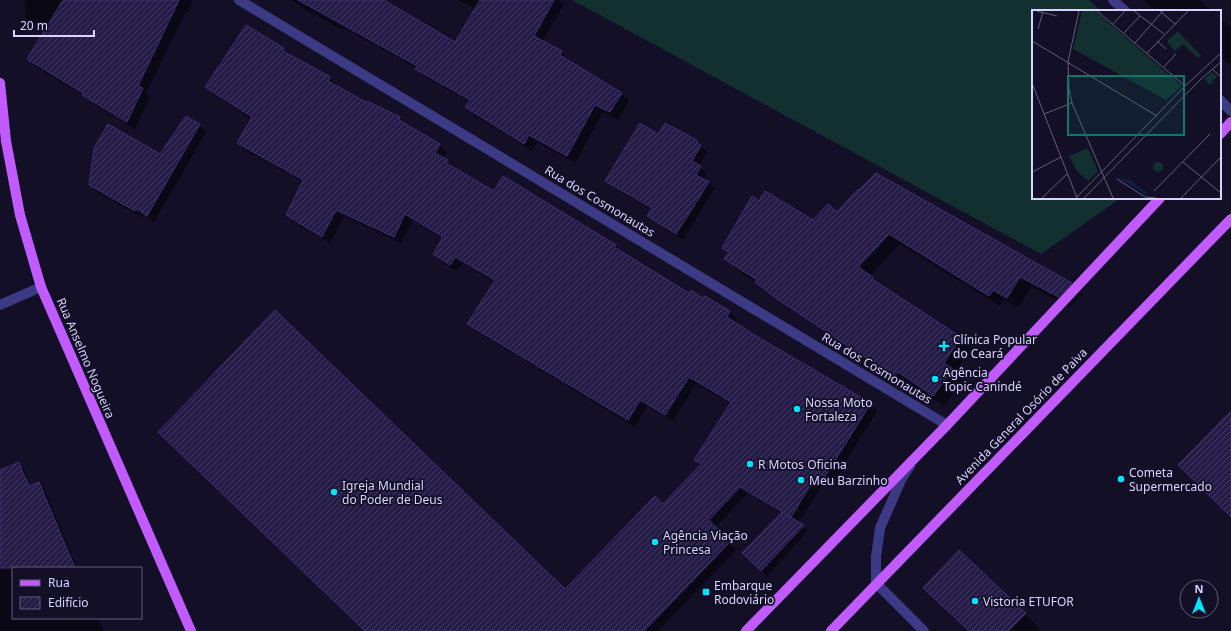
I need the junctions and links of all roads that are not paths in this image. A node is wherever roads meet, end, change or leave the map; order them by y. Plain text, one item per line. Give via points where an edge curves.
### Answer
1 (239, 0) edge
2 (1113, 0) edge
3 (1124, 10) edge
4 (0, 83) edge
5 (1221, 101) edge
6 (1231, 111) edge
7 (1231, 122) edge
8 (1221, 133) edge
9 (1159, 199) edge
10 (1231, 220) edge
11 (41, 287) junction
12 (0, 305) edge
13 (947, 425) junction
14 (915, 458) junction
15 (876, 583) junction
16 (834, 629) edge
17 (191, 631) edge
18 (746, 631) edge
19 (924, 631) edge

1 - 13 street, Rua dos Cosmonautas
2 - 3 street
4 - 11 main road, Rua Anselmo Nogueira via 6,141 20,215
5 - 6 street
7 - 8 main road
9 - 13 main road
10 - 15 main road, Avenida General Osório de Paiva
11 - 12 street
11 - 17 main road, Rua Anselmo Nogueira
13 - 14 main road
14 - 15 street via 902,478 880,528
14 - 18 main road
15 - 16 main road, Avenida General Osório de Paiva
15 - 19 street

